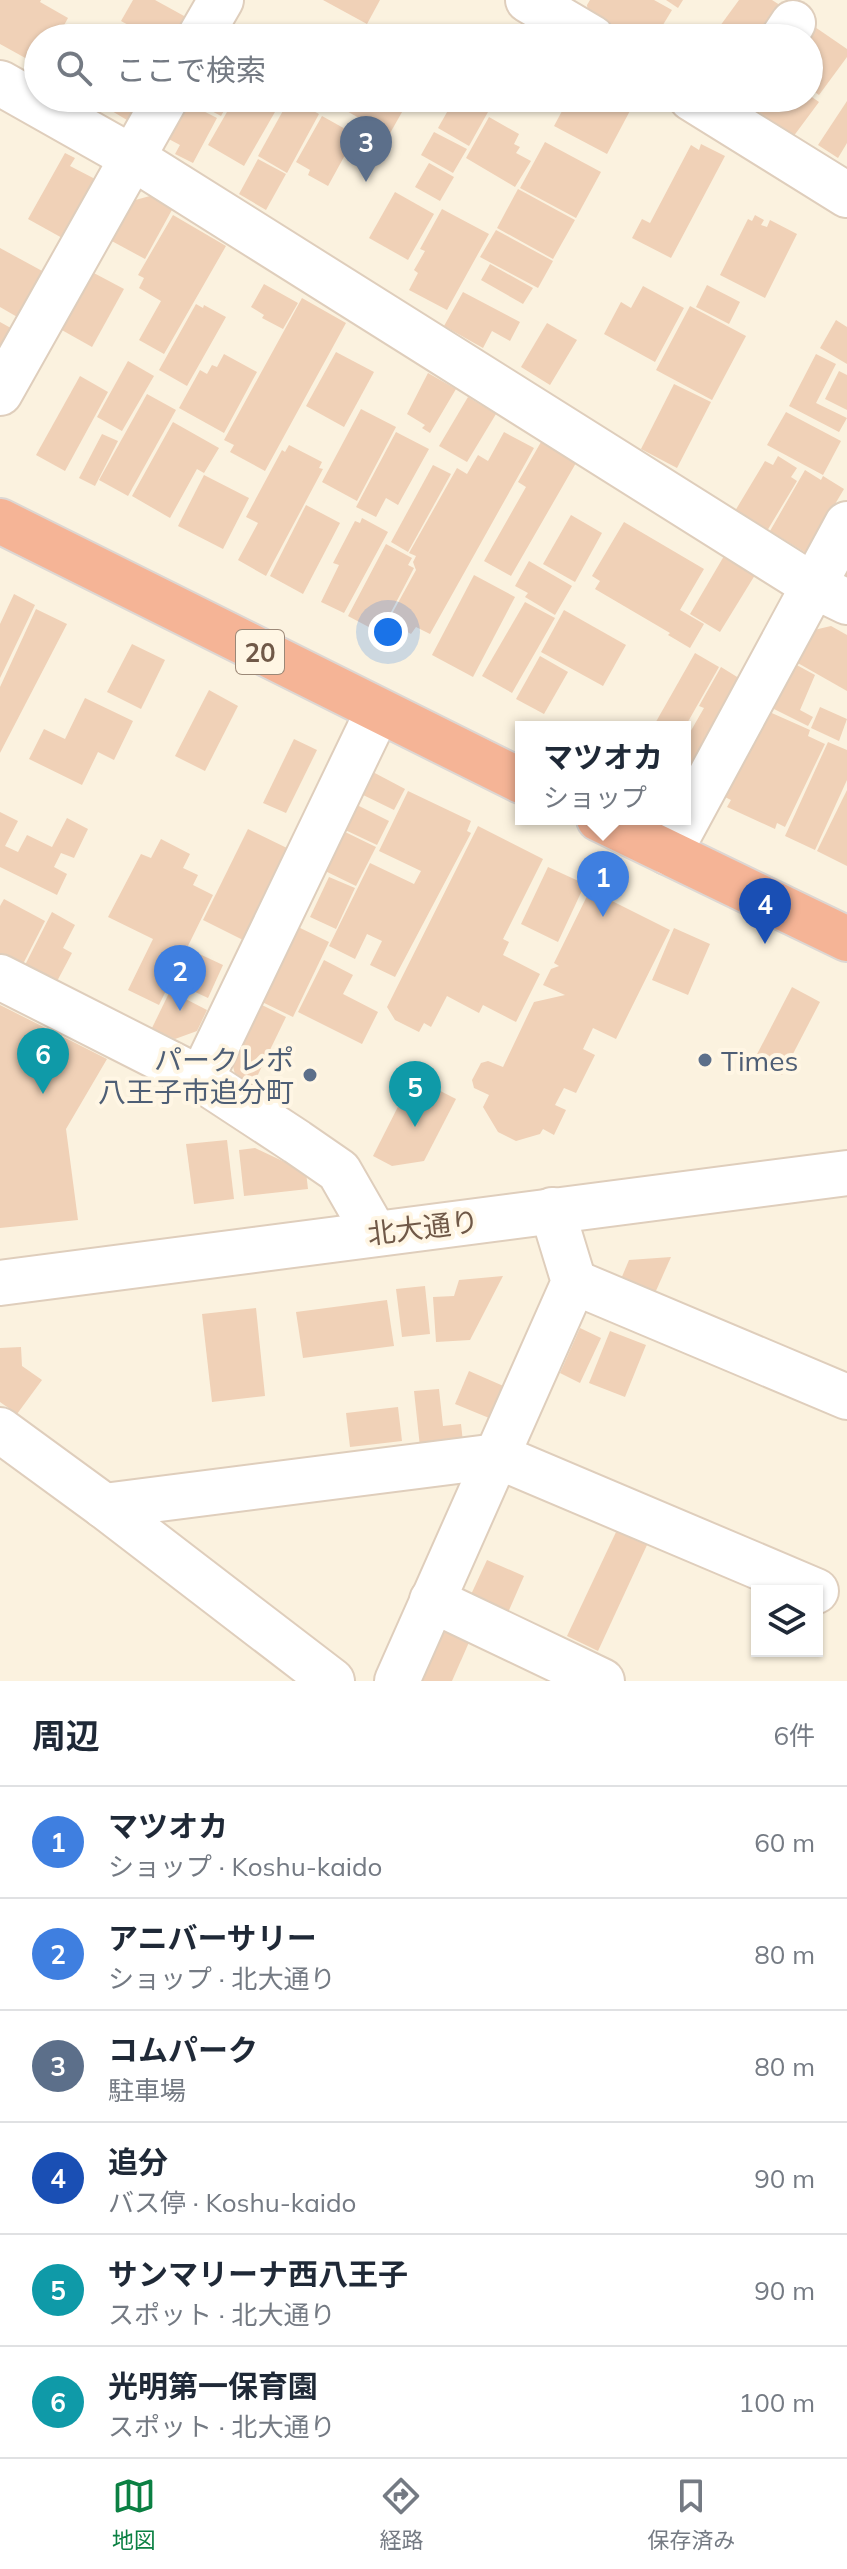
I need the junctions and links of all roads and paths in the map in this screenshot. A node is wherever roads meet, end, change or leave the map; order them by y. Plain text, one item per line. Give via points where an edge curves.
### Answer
1 (221, 0) edge
2 (207, 24) edge
3 (0, 83) edge
4 (24, 97) edge
5 (51, 112) edge
6 (158, 112) edge
7 (729, 112) edge
8 (133, 158) junction
9 (847, 195) edge
10 (0, 393) edge
11 (0, 521) edge
12 (847, 524) edge
13 (829, 593) edge
14 (378, 711) junction
15 (515, 778) edge
16 (691, 817) edge
17 (611, 825) edge
18 (686, 825) edge
19 (669, 853) junction
20 (847, 939) edge
21 (0, 977) edge
22 (201, 1079) junction
23 (847, 1173) edge
24 (552, 1210) junction
25 (374, 1232) junction
26 (574, 1282) junction
27 (0, 1283) edge
28 (847, 1397) edge
29 (0, 1430) edge
30 (497, 1456) junction
31 (104, 1506) junction
32 (803, 1585) edge
33 (823, 1594) edge
34 (432, 1600) junction
35 (847, 1604) edge
36 (332, 1681) edge
37 (397, 1681) edge
38 (602, 1681) edge

1 - 2 street
3 - 4 street
5 - 8 street
6 - 8 street
7 - 9 street
8 - 10 street
8 - 13 street
11 - 14 highway, 20
12 - 13 street
13 - 16 street
14 - 15 highway, 20
14 - 22 street
17 - 19 highway
18 - 19 street
19 - 20 highway
21 - 22 street
22 - 25 street via 339,1171
23 - 24 street, 北大通り
24 - 25 street, 北大通り
24 - 26 street
25 - 27 street, 北大通り
26 - 28 street
26 - 30 street
29 - 31 street
30 - 31 street
30 - 32 street
30 - 34 street
31 - 36 street
33 - 35 street
34 - 37 street
34 - 38 street

